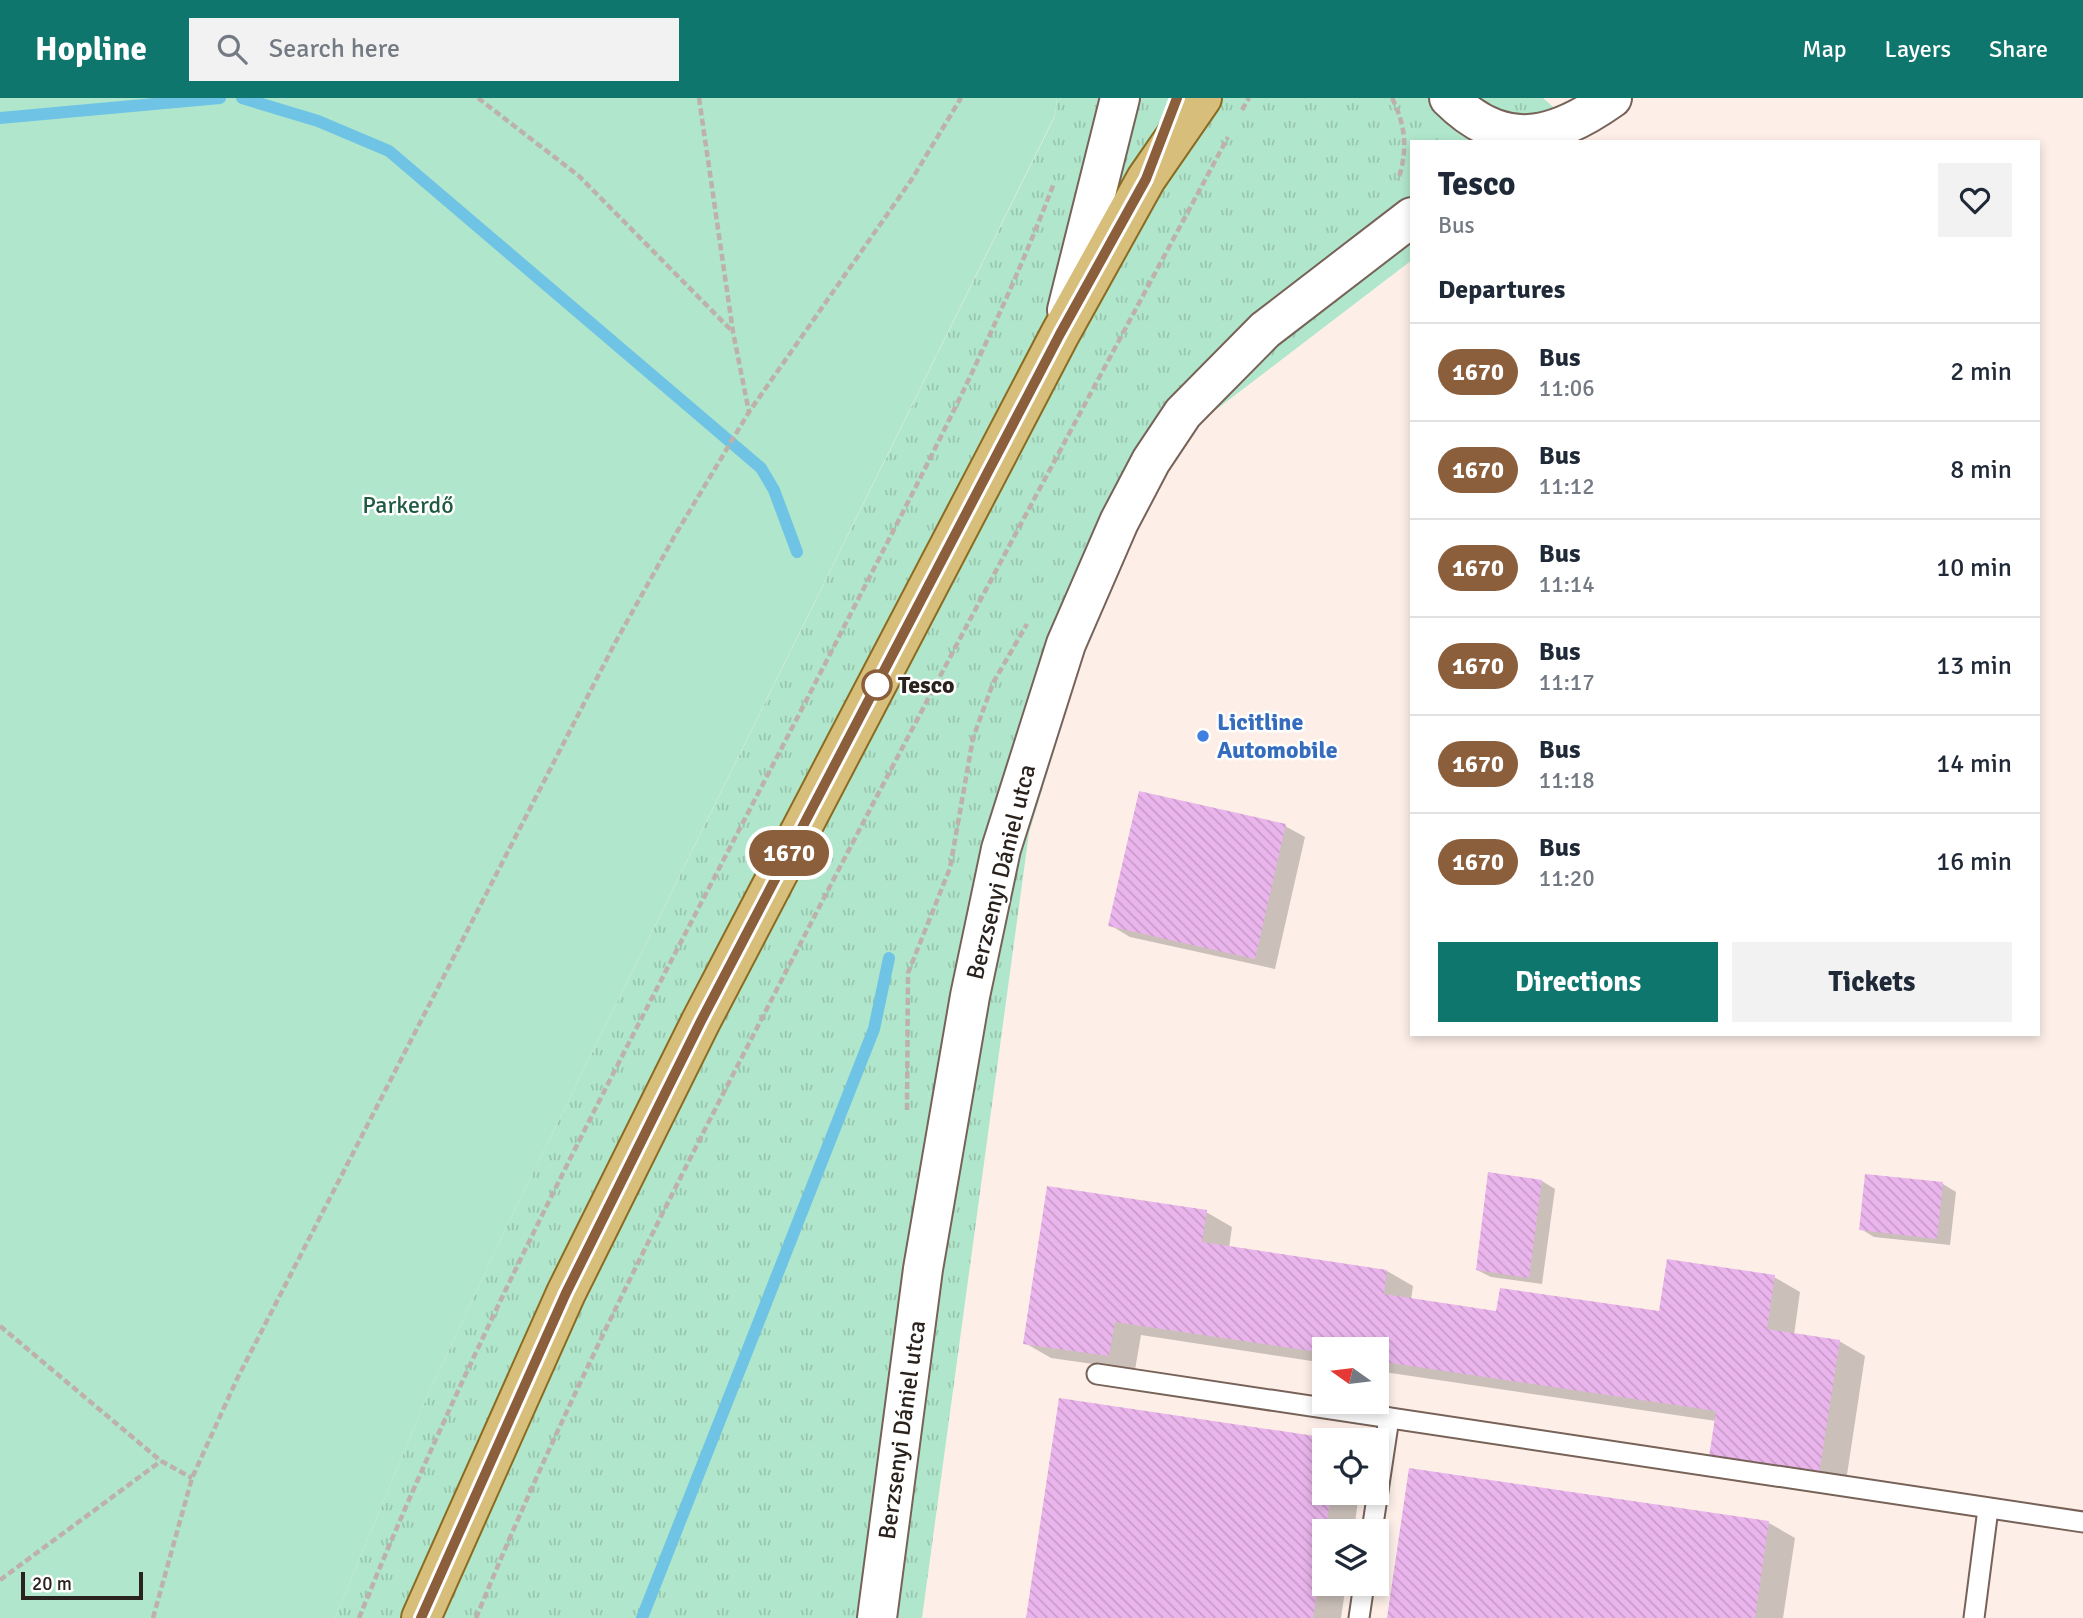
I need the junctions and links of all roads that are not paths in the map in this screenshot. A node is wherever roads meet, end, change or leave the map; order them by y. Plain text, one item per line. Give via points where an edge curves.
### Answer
1 (1119, 98) edge
2 (1177, 98) edge
3 (1202, 98) edge
4 (1612, 98) edge
5 (1460, 119) edge
6 (1146, 179) junction
7 (1410, 219) edge
8 (1060, 334) junction
9 (1097, 1374) dead end
10 (1389, 1418) junction
11 (1988, 1509) junction
12 (1374, 1519) edge
13 (2083, 1522) edge
14 (1362, 1596) edge
15 (421, 1618) edge
16 (877, 1618) edge
17 (1359, 1618) edge
18 (1974, 1618) edge

1 - 8 street
2 - 6 main road
3 - 6 main road
4 - 5 street via 1586,117 1542,133 1503,134
6 - 8 main road
7 - 16 street, Berzsenyi Dániel utca via 1265,330 1183,413 1119,522 1066,644 1001,849 970,996 923,1269
8 - 15 main road via 701,1021 566,1293
9 - 10 lane
10 - 11 lane
10 - 12 lane
11 - 13 lane
11 - 18 lane
14 - 17 lane

